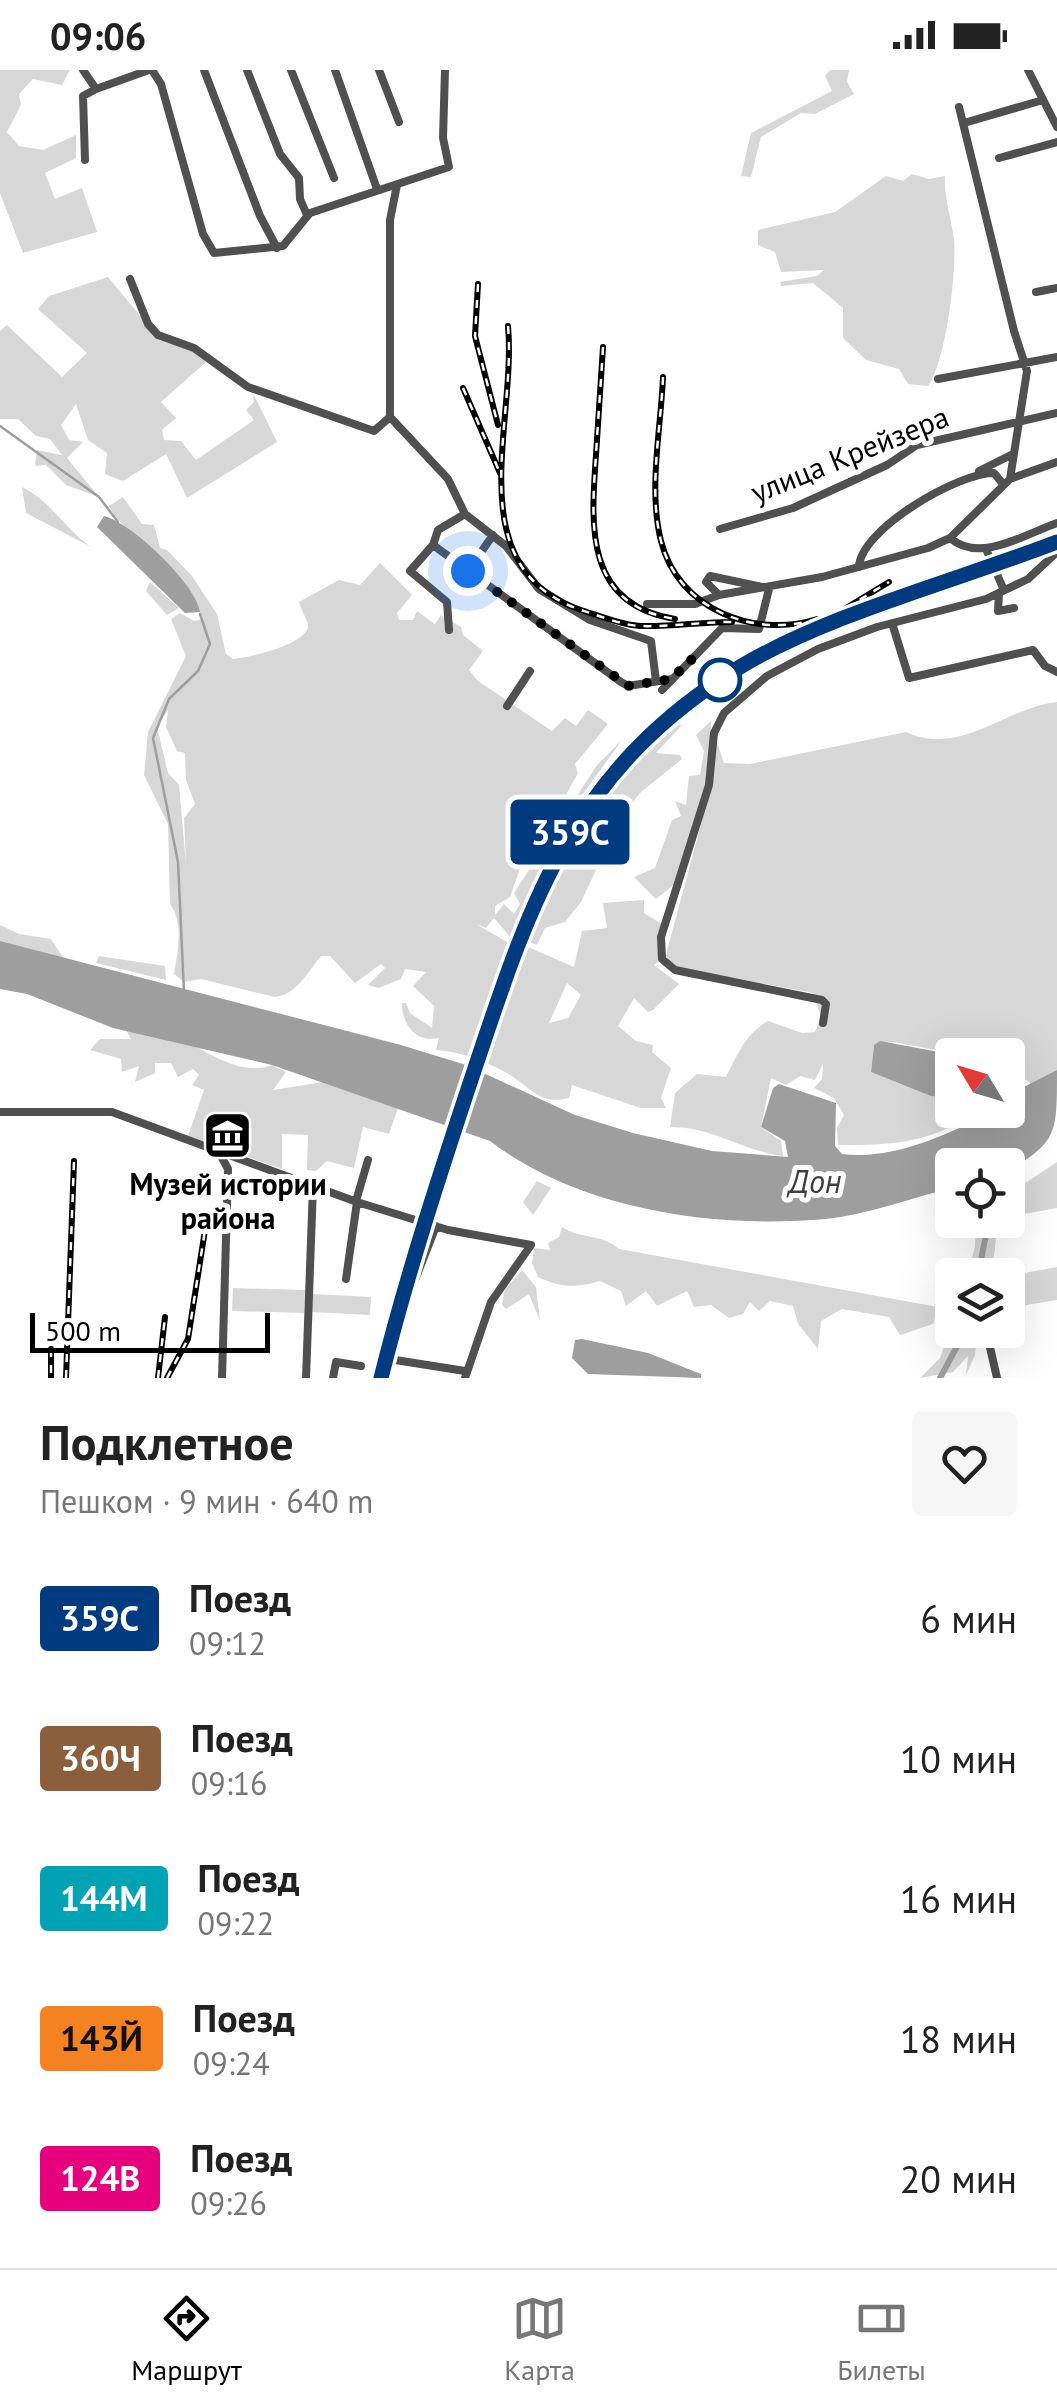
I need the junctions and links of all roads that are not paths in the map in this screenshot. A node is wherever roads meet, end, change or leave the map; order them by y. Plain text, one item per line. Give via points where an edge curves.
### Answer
1 (83, 70) edge
2 (150, 70) edge
3 (204, 70) edge
4 (246, 70) edge
5 (291, 70) edge
6 (335, 70) edge
7 (379, 70) edge
8 (445, 70) edge
9 (1028, 70) edge
10 (96, 89) junction
11 (1043, 100) junction
12 (959, 107) dead end
13 (399, 122) dead end
14 (964, 123) junction
15 (1057, 127) edge
16 (1057, 142) edge
17 (999, 158) dead end
18 (85, 160) dead end
19 (334, 178) dead end
20 (397, 185) junction
21 (378, 189) junction
22 (307, 215) junction
23 (277, 248) junction
24 (130, 280) dead end
25 (1057, 288) edge
26 (1036, 292) dead end
27 (1057, 357) edge
28 (1026, 362) junction
29 (938, 379) dead end
30 (1057, 412) edge
31 (390, 417) junction
32 (1019, 420) junction
33 (1012, 454) junction
34 (1057, 462) edge
35 (975, 473) junction
36 (1006, 481) junction
37 (465, 514) junction
38 (1057, 523) edge
39 (720, 529) dead end
40 (492, 536) junction
41 (950, 538) junction
42 (433, 545) junction
43 (986, 549) junction
44 (1057, 552) edge
45 (859, 567) junction
46 (468, 571) junction
47 (769, 589) junction
48 (1001, 591) junction
49 (719, 596) junction
50 (647, 604) dead end
51 (1014, 608) dead end
52 (892, 623) junction
53 (449, 630) dead end
54 (530, 672) dead end
55 (1057, 672) edge
56 (672, 679) junction
57 (656, 681) junction
58 (662, 690) dead end
59 (507, 706) dead end
60 (823, 1023) dead end
61 (0, 1112) edge
62 (216, 1151) junction
63 (242, 1160) junction
64 (368, 1160) dead end
65 (228, 1169) junction
66 (313, 1186) junction
67 (356, 1201) junction
68 (436, 1226) junction
69 (346, 1279) dead end
70 (990, 1348) edge
71 (389, 1359) junction
72 (362, 1366) dead end
73 (465, 1375) edge
74 (222, 1378) edge
75 (306, 1378) edge
76 (333, 1378) edge
77 (385, 1378) edge
78 (997, 1378) edge

1 - 10 street
2 - 10 street
2 - 23 street via 161,84 214,253
3 - 23 street
4 - 22 street via 280,154 299,178
5 - 19 street
6 - 21 street
7 - 13 street
8 - 20 street via 449,168
9 - 11 street
10 - 18 street via 83,96
11 - 14 street
11 - 15 street
12 - 14 street
14 - 28 street
16 - 17 street
20 - 21 street
20 - 31 street via 390,220
21 - 22 street
22 - 23 street
24 - 31 street via 158,336 194,348 248,388 374,432
25 - 26 street
27 - 28 street
28 - 29 street
28 - 32 street
30 - 32 street, улица Крейзера
31 - 37 street via 448,479
32 - 33 street
32 - 39 street, улица Крейзера via 917,445 792,508
33 - 35 street
33 - 36 street
34 - 36 street
35 - 36 street
35 - 45 street via 897,518 860,554
36 - 41 street
37 - 40 street
37 - 42 street via 438,530
38 - 43 street
40 - 46 street
40 - 57 street via 554,600 651,642
41 - 43 street via 960,547
41 - 45 street
42 - 46 street
42 - 53 street via 410,571 447,602
43 - 48 street
44 - 48 street
45 - 47 street
46 - 57 street via 628,686
47 - 49 street
47 - 49 street via 710,576 706,582
47 - 56 street via 759,629 722,628
48 - 51 street via 998,611
48 - 52 street
49 - 50 street via 696,604
52 - 55 street via 909,678 1034,650
52 - 60 street via 818,649 724,713 661,937 662,959 675,970 822,1000
54 - 59 street
56 - 57 street
56 - 58 street
61 - 62 street via 112,1112
62 - 63 street
62 - 65 street
63 - 65 street
63 - 66 street
64 - 67 street
65 - 74 street
66 - 67 street
66 - 75 street
67 - 68 street
67 - 69 street
68 - 71 street
68 - 73 street via 531,1245 491,1302
70 - 78 street
71 - 73 street
71 - 77 street
72 - 76 street via 336,1362

